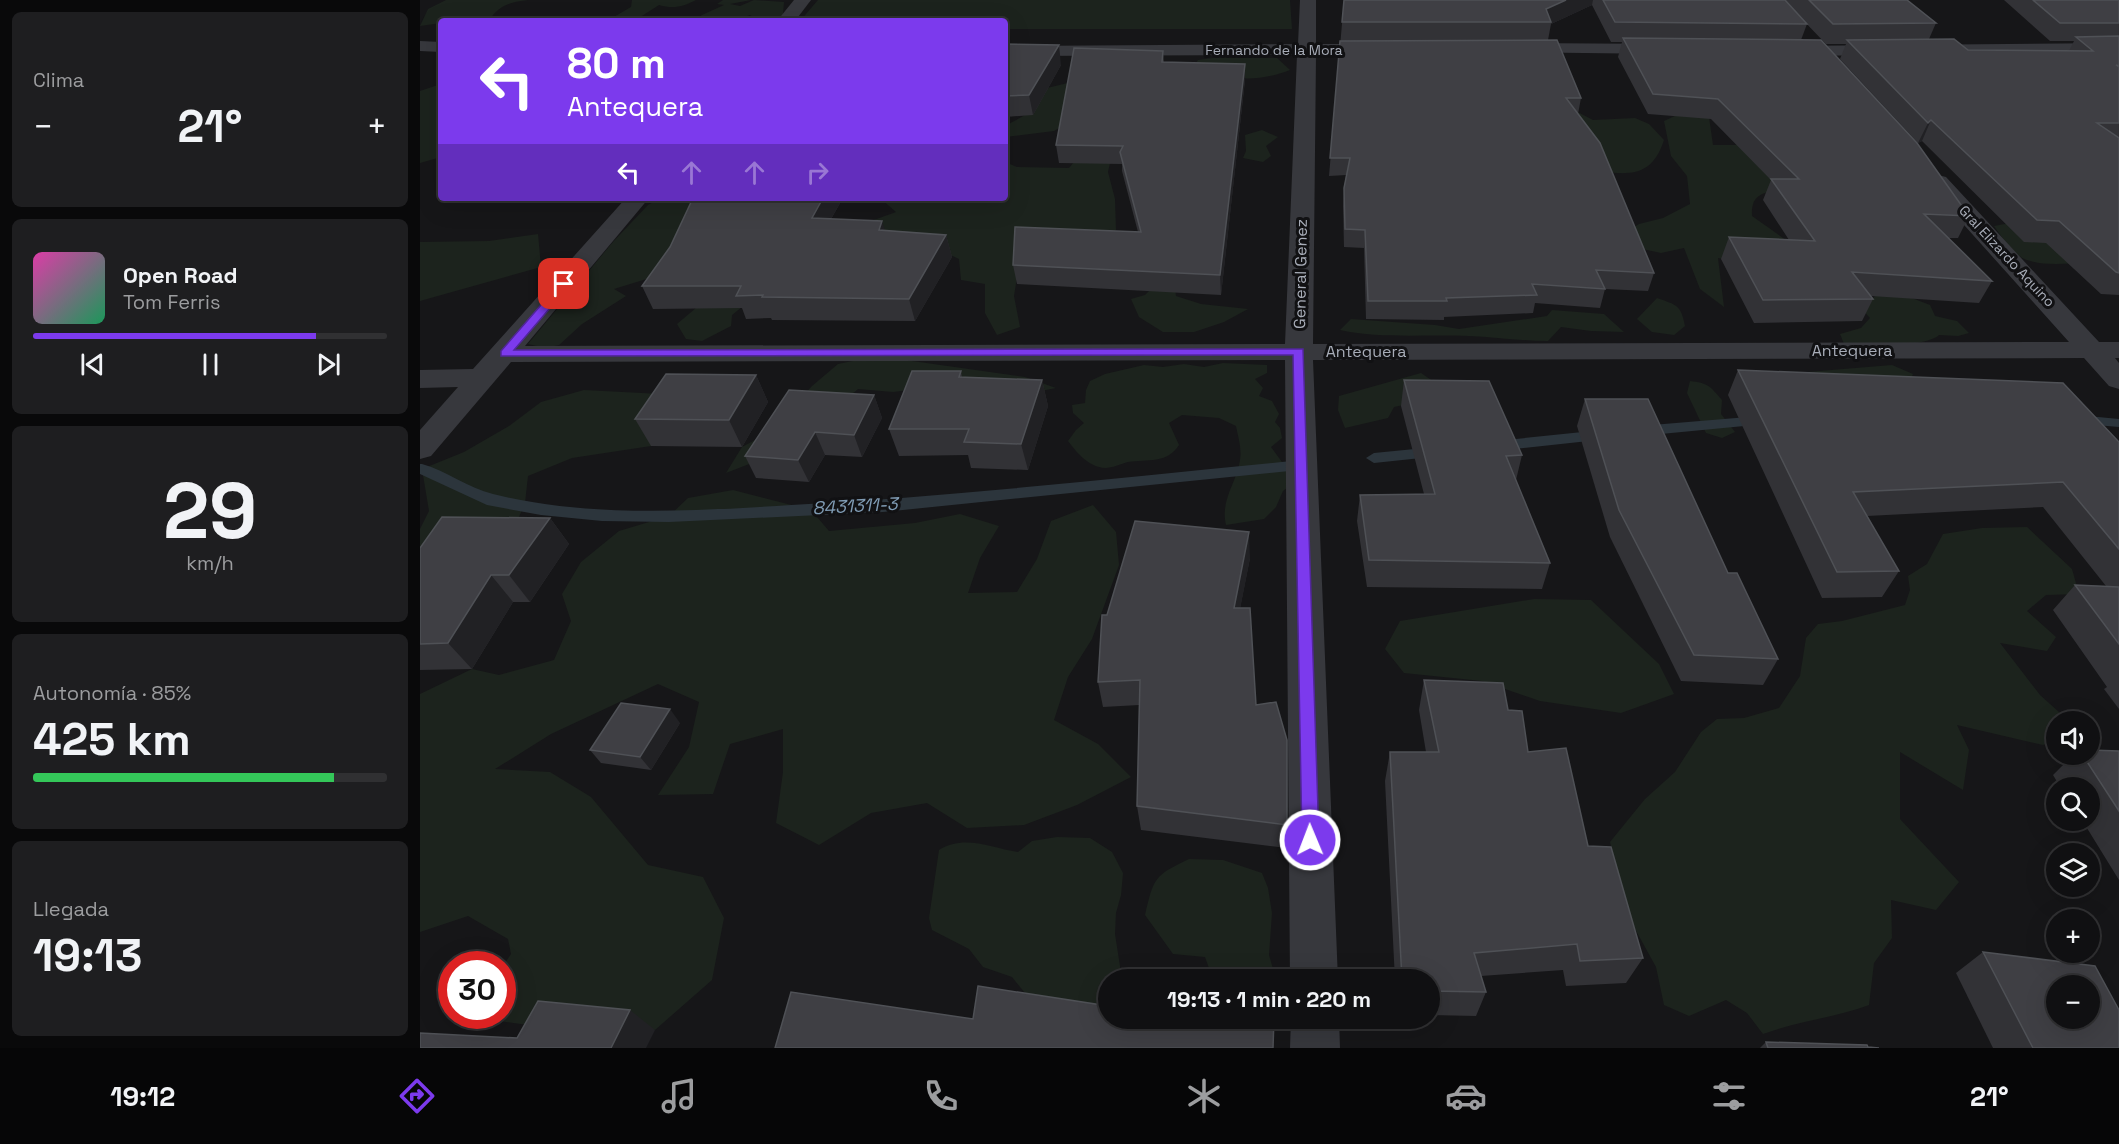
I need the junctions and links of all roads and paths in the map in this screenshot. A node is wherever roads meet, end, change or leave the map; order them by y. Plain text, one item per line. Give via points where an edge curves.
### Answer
1 (803, 0) edge
2 (1308, 0) edge
3 (788, 18) edge
4 (1796, 26) edge
5 (420, 46) edge
6 (438, 46) edge
7 (1494, 48) edge
8 (2119, 48) edge
9 (1400, 49) edge
10 (1681, 49) edge
11 (1306, 50) junction
12 (1008, 51) edge
13 (1773, 51) edge
14 (1819, 52) junction
15 (1835, 69) edge
16 (1923, 166) edge
17 (635, 201) edge
18 (2106, 350) edge
19 (1299, 351) junction
20 (505, 354) junction
21 (483, 378) junction
22 (420, 379) edge
23 (2119, 380) edge
24 (420, 449) edge
25 (1314, 969) edge
26 (1315, 1029) edge
27 (1315, 1048) edge

1 - 3 street
2 - 11 street, General Genez
4 - 14 street
5 - 6 street
7 - 10 street
8 - 14 street
9 - 11 street, Fernando de la Mora
11 - 12 street, Fernando de la Mora
11 - 19 street, General Genez
13 - 14 street
14 - 15 street
16 - 18 street, Gral Elizardo Aquino
17 - 20 street
18 - 19 street, Antequera
18 - 23 street, Gral Elizardo Aquino
19 - 20 street, Antequera
19 - 25 street, General Genez
20 - 21 street
21 - 22 street
21 - 24 street
26 - 27 street

